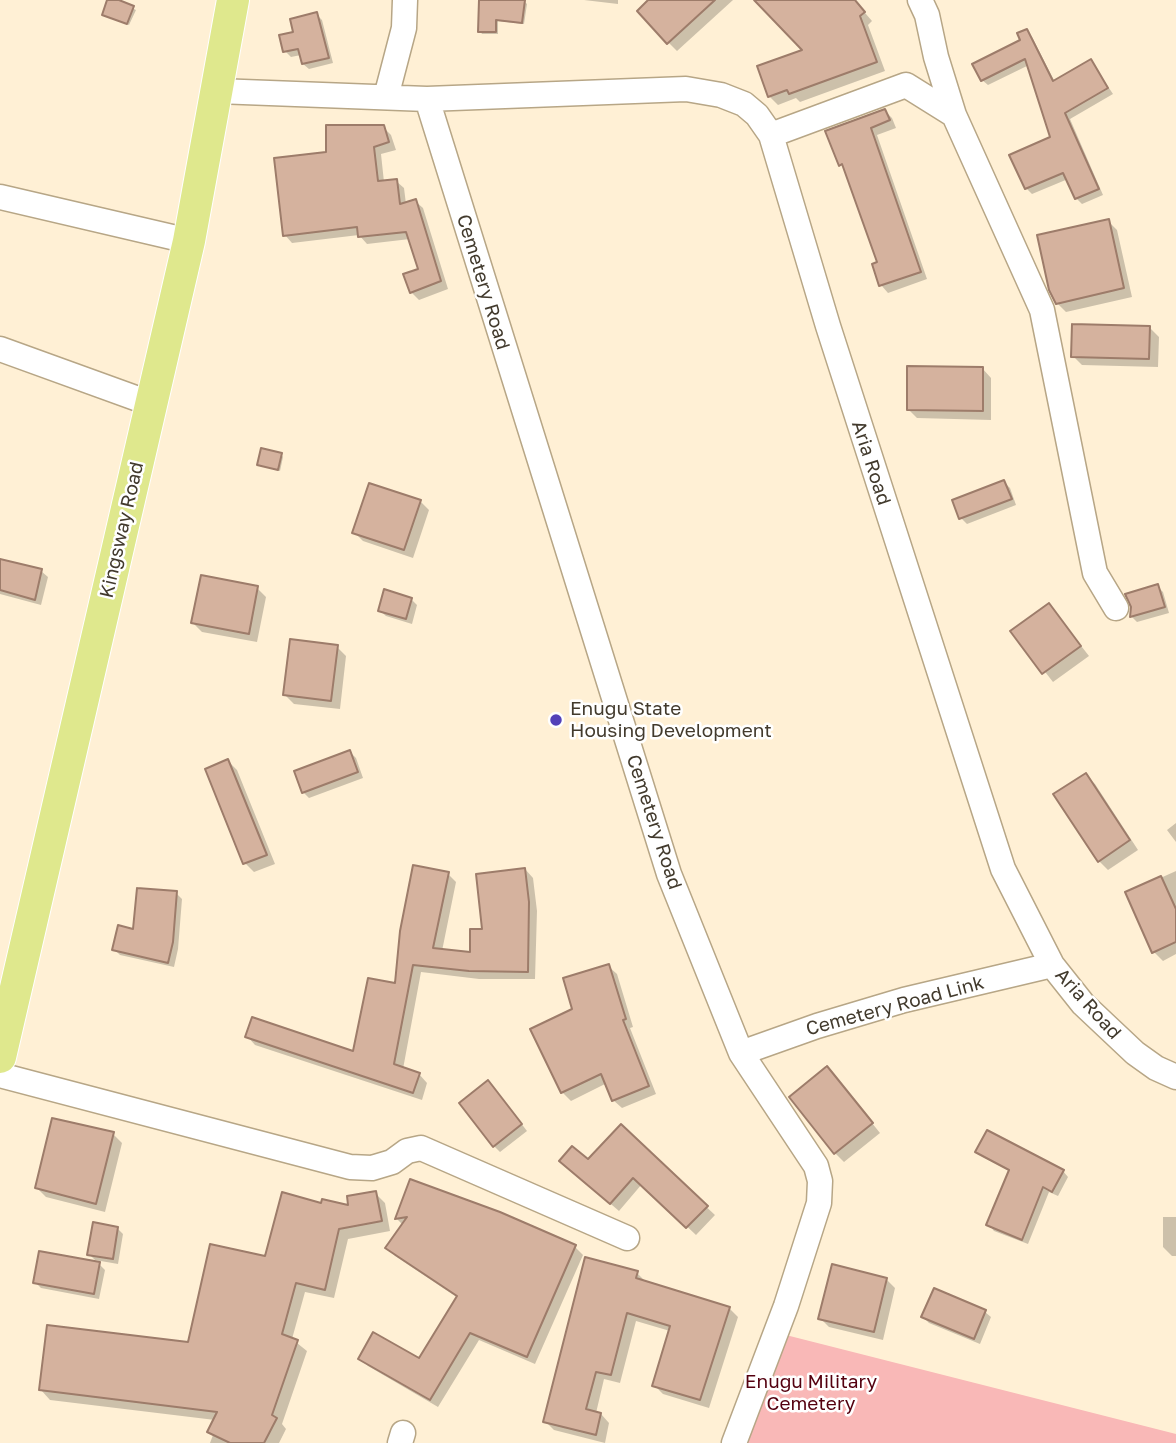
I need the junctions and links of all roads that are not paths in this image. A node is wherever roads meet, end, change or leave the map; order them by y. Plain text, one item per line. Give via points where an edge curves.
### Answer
1 (405, 0) edge
2 (920, 0) edge
3 (226, 5) edge
4 (217, 91) junction
5 (386, 97) junction
6 (427, 99) junction
7 (954, 115) junction
8 (771, 135) junction
9 (0, 197) edge
10 (189, 241) junction
11 (0, 349) edge
12 (152, 404) junction
13 (1116, 608) dead end
14 (1052, 965) junction
15 (1, 1044) edge
16 (741, 1053) junction
17 (0, 1075) edge
18 (1176, 1077) edge
19 (627, 1238) dead end
20 (734, 1443) edge

1 - 5 street via 404,28
2 - 7 street
3 - 4 main road, Kingsway Road
4 - 5 street, Aria Road
4 - 10 main road, Kingsway Road
5 - 6 street, Aria Road
6 - 8 street, Aria Road via 685,89 744,104
6 - 16 street, Cemetery Road via 669,874
7 - 8 street via 906,85
7 - 13 street via 1042,310 1095,573
8 - 14 street, Aria Road via 1003,869
9 - 10 street
10 - 12 main road, Kingsway Road
11 - 12 street
12 - 15 main road, Kingsway Road
14 - 16 street, Cemetery Road Link via 892,1004
14 - 18 street, Aria Road via 1112,1033 1156,1068
16 - 20 street, Cemetery Road via 816,1166 820,1181 819,1203 799,1267
17 - 19 street via 350,1167 372,1168 421,1148

